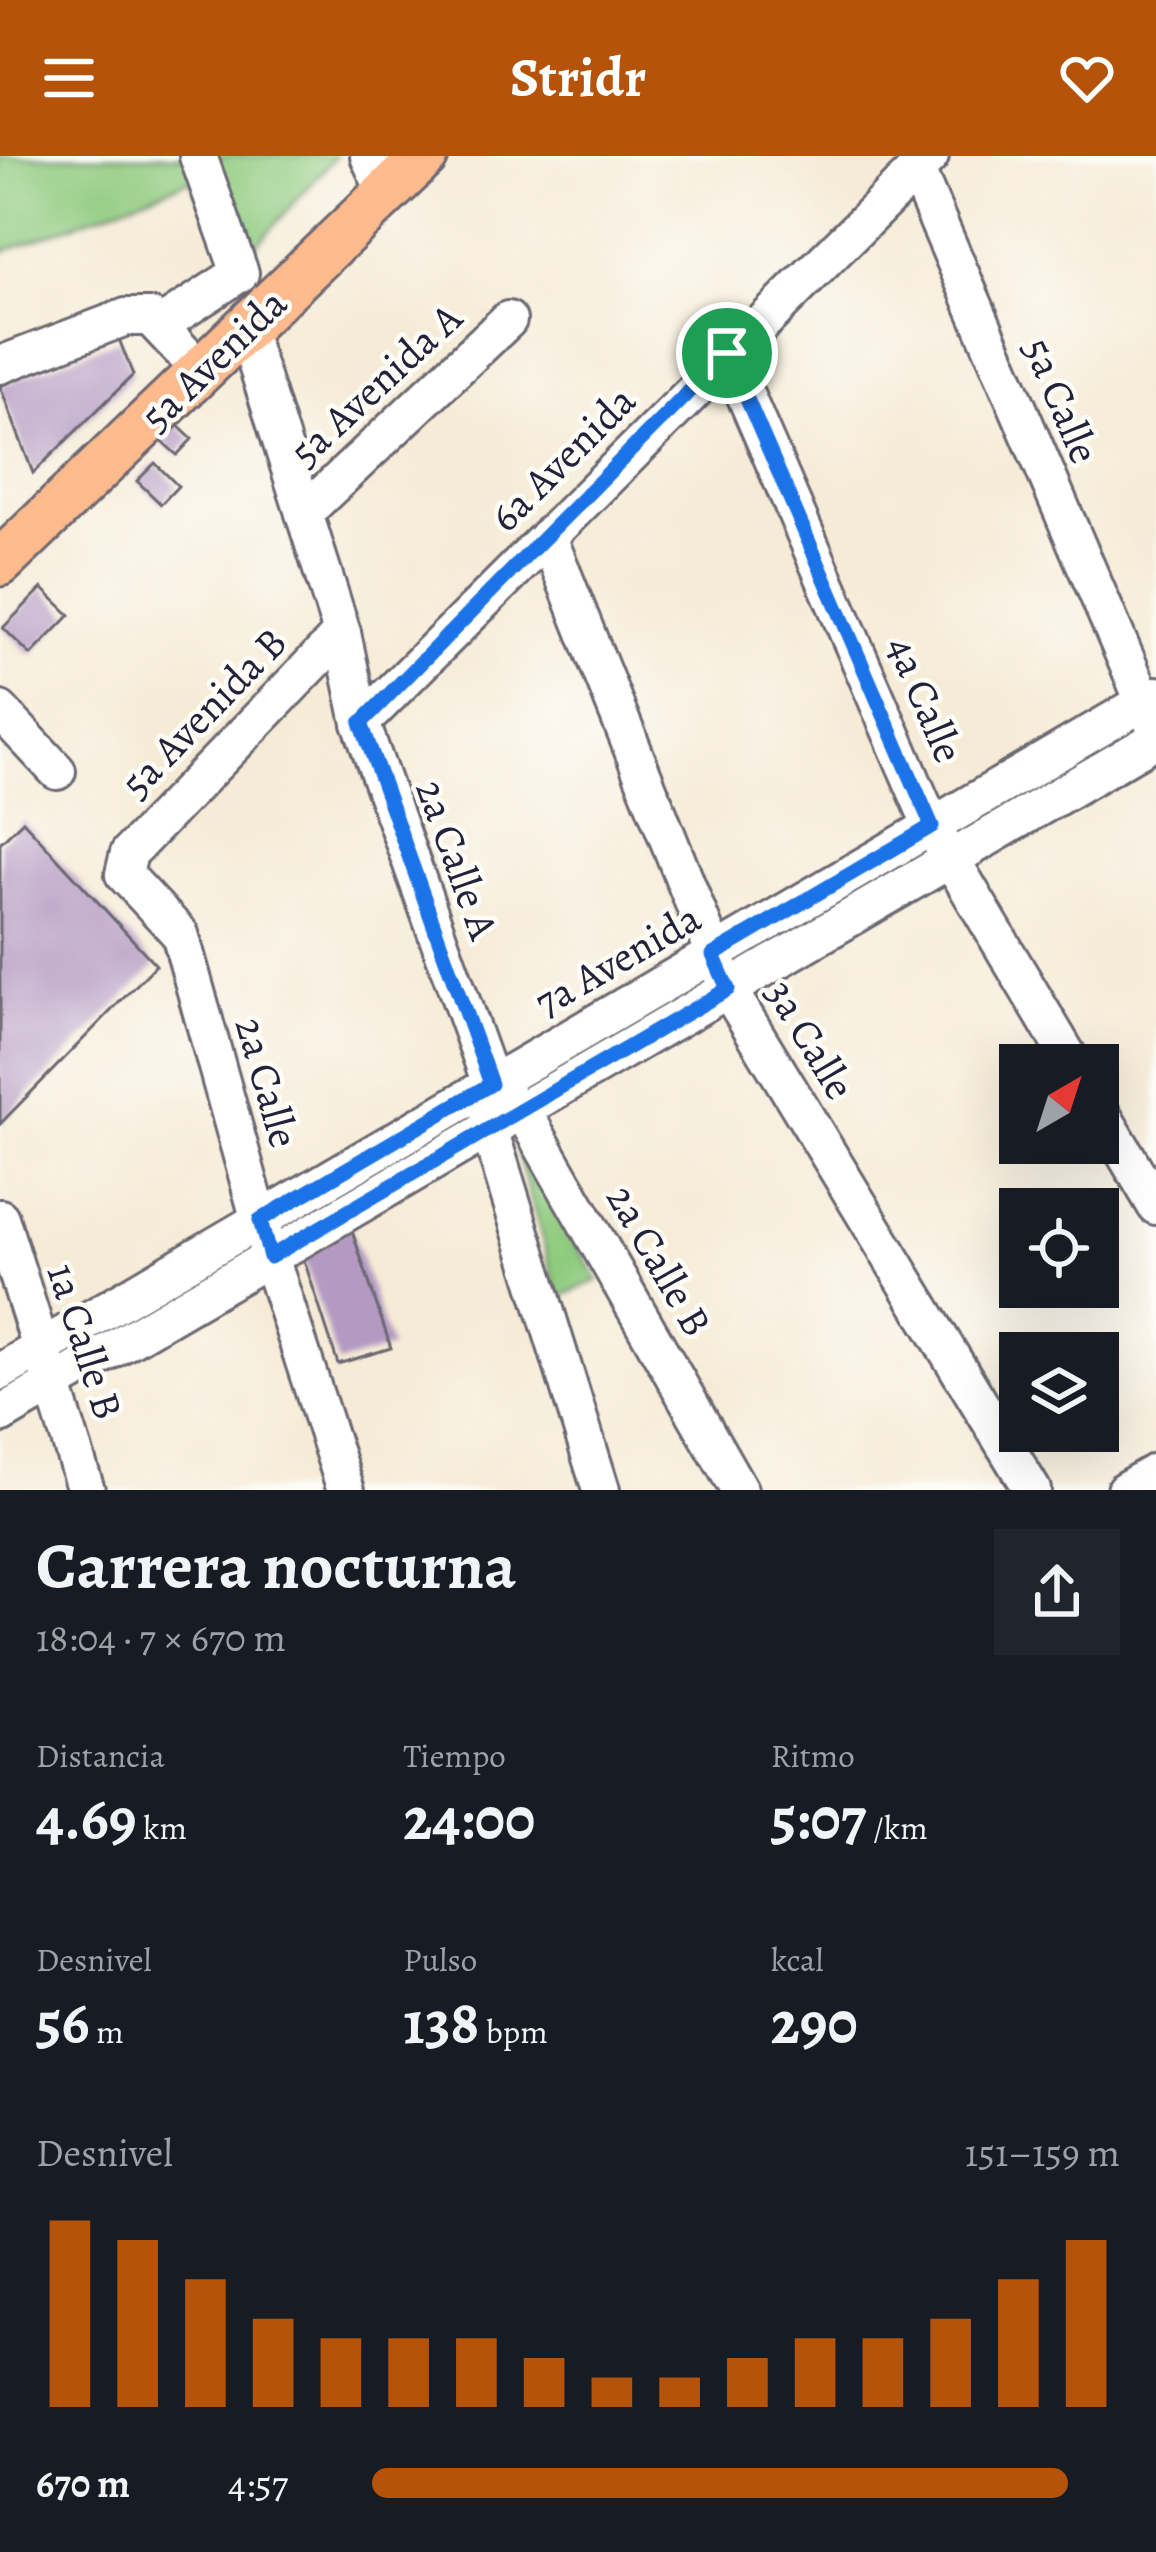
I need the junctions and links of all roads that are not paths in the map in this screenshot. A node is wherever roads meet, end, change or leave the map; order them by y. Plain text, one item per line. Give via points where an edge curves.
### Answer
1 (198, 156) edge
2 (425, 156) edge
3 (923, 163) edge
4 (377, 174) edge
5 (508, 320) dead end
6 (162, 324) junction
7 (245, 327) junction
8 (727, 353) junction
9 (0, 365) edge
10 (201, 371) junction
11 (304, 513) junction
12 (548, 537) junction
13 (0, 562) edge
14 (342, 633) junction
15 (1151, 709) edge
16 (0, 710) edge
17 (361, 723) junction
18 (1156, 739) edge
19 (57, 771) dead end
20 (932, 826) junction
21 (130, 854) joint
22 (950, 859) junction
23 (713, 955) junction
24 (728, 989) junction
25 (1060, 1044) edge
26 (491, 1084) junction
27 (522, 1110) junction
28 (489, 1129) junction
29 (1119, 1143) edge
30 (1156, 1206) edge
31 (0, 1219) edge
32 (260, 1220) junction
33 (270, 1257) junction
34 (0, 1336) edge
35 (40, 1345) junction
36 (0, 1372) edge
37 (52, 1385) junction
38 (0, 1415) edge
39 (1156, 1472) edge
40 (86, 1490) edge
41 (346, 1490) edge
42 (601, 1490) edge
43 (739, 1490) edge
44 (1032, 1490) edge
45 (1125, 1490) edge

1 - 6 street via 240,273
2 - 4 main road, 5a Avenida
3 - 8 street, 6a Avenida
3 - 15 street, 5a Calle
4 - 7 main road, 5a Avenida
5 - 11 street, 5a Avenida A
6 - 9 street via 127,317
6 - 10 street
7 - 10 main road, 5a Avenida
7 - 11 street, 2a Calle A
8 - 12 street, 6a Avenida
8 - 20 street, 4a Calle
10 - 13 main road, 5a Avenida
11 - 14 street, 2a Calle A
12 - 17 street, 6a Avenida
12 - 23 street, 3a Calle
14 - 17 street, 2a Calle A
14 - 21 street, 5a Avenida B
15 - 20 street, 7a Avenida
16 - 19 street
17 - 26 street, 2a Calle A
18 - 22 street, 7a Avenida
20 - 22 street, 4a Calle
20 - 23 street, 7a Avenida
21 - 32 street, 2a Calle via 124,874 180,934
22 - 24 street, 7a Avenida
22 - 25 street, 4a Calle
23 - 24 street, 3a Calle
23 - 26 street, 7a Avenida
24 - 27 street, 7a Avenida
24 - 44 street, 3a Calle
26 - 27 street, 2a Calle B
26 - 28 street, 2a Calle A
26 - 32 street, 7a Avenida
27 - 28 street, 7a Avenida
27 - 43 street, 2a Calle B
28 - 33 street, 7a Avenida
28 - 42 street, 2a Calle A
29 - 30 street
31 - 35 street, 1a Calle B
32 - 33 street, 2a Calle
32 - 35 street, 7a Avenida
33 - 37 street, 7a Avenida
33 - 41 street, 2a Calle
34 - 35 street
35 - 36 street, 7a Avenida
35 - 37 street, 1a Calle B
37 - 38 street, 7a Avenida
37 - 40 street, 1a Calle B
39 - 45 street

